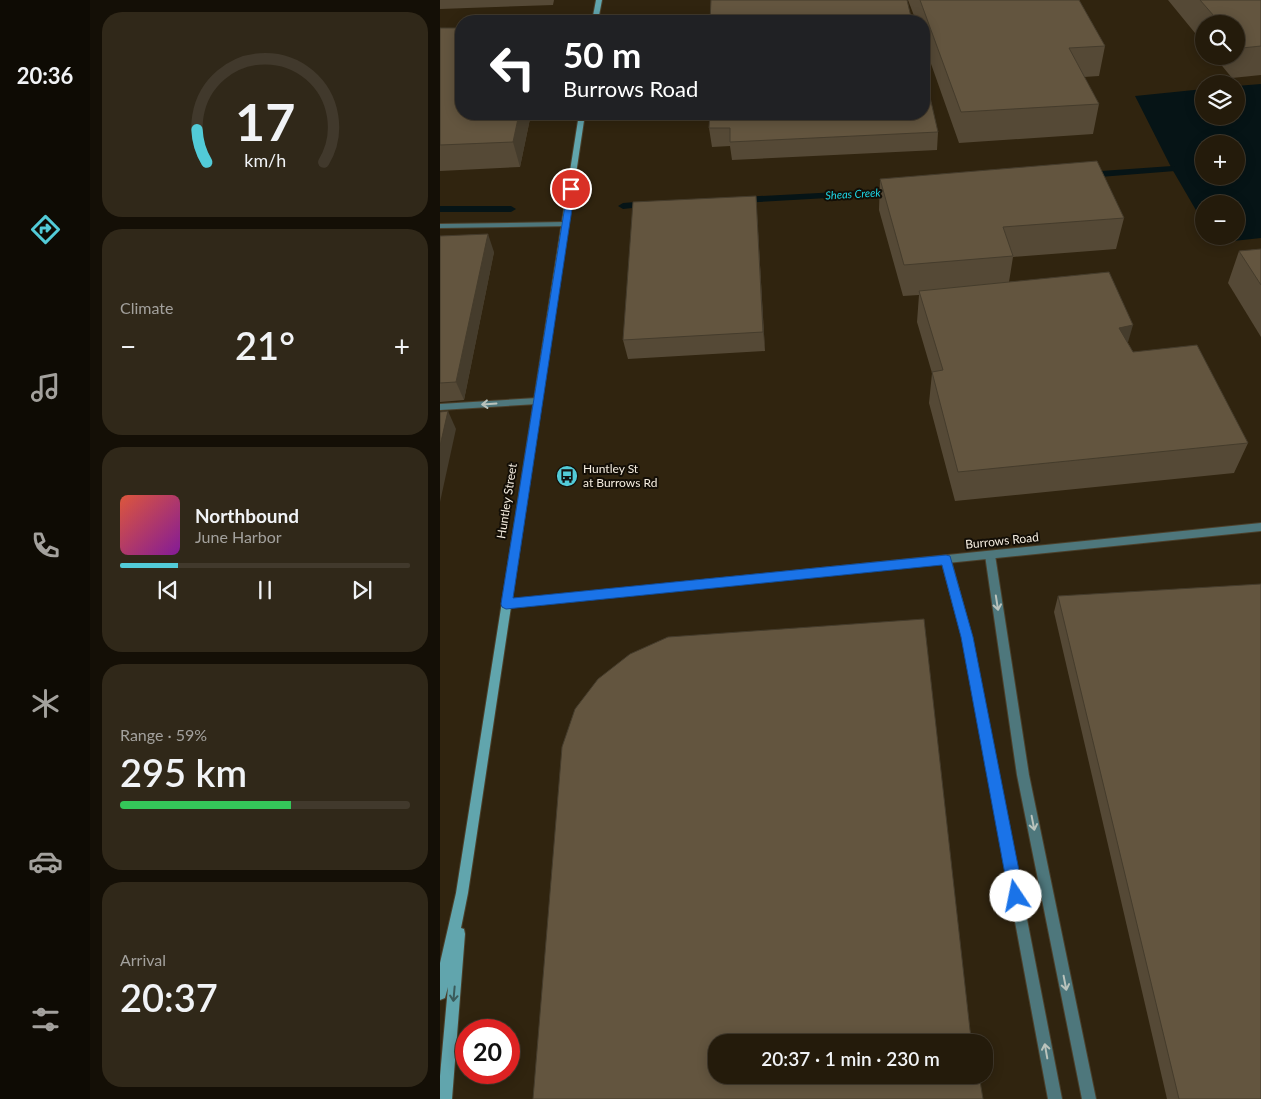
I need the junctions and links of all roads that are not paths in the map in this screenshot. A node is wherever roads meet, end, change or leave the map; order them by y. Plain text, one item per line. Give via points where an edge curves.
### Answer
1 (599, 0) edge
2 (596, 15) edge
3 (581, 120) edge
4 (565, 224) junction
5 (440, 226) edge
6 (537, 400) junction
7 (440, 407) edge
8 (1261, 528) edge
9 (990, 555) junction
10 (946, 560) junction
11 (506, 604) junction
12 (462, 893) junction
13 (440, 993) edge
14 (445, 1099) edge
15 (1055, 1099) edge
16 (1089, 1099) edge

1 - 2 main road
3 - 4 main road, Huntley Street
4 - 5 street
4 - 6 main road, Huntley Street
6 -> 7 street
6 - 11 main road, Huntley Street
8 - 9 street, Burrows Road
9 - 10 street, Burrows Road
9 -> 16 street via 1023,776
10 - 11 street, Burrows Road
15 -> 10 street via 967,637
11 - 12 main road, Huntley Street
12 - 13 main road, Huntley Street
12 -> 14 main road, Huntley Street

